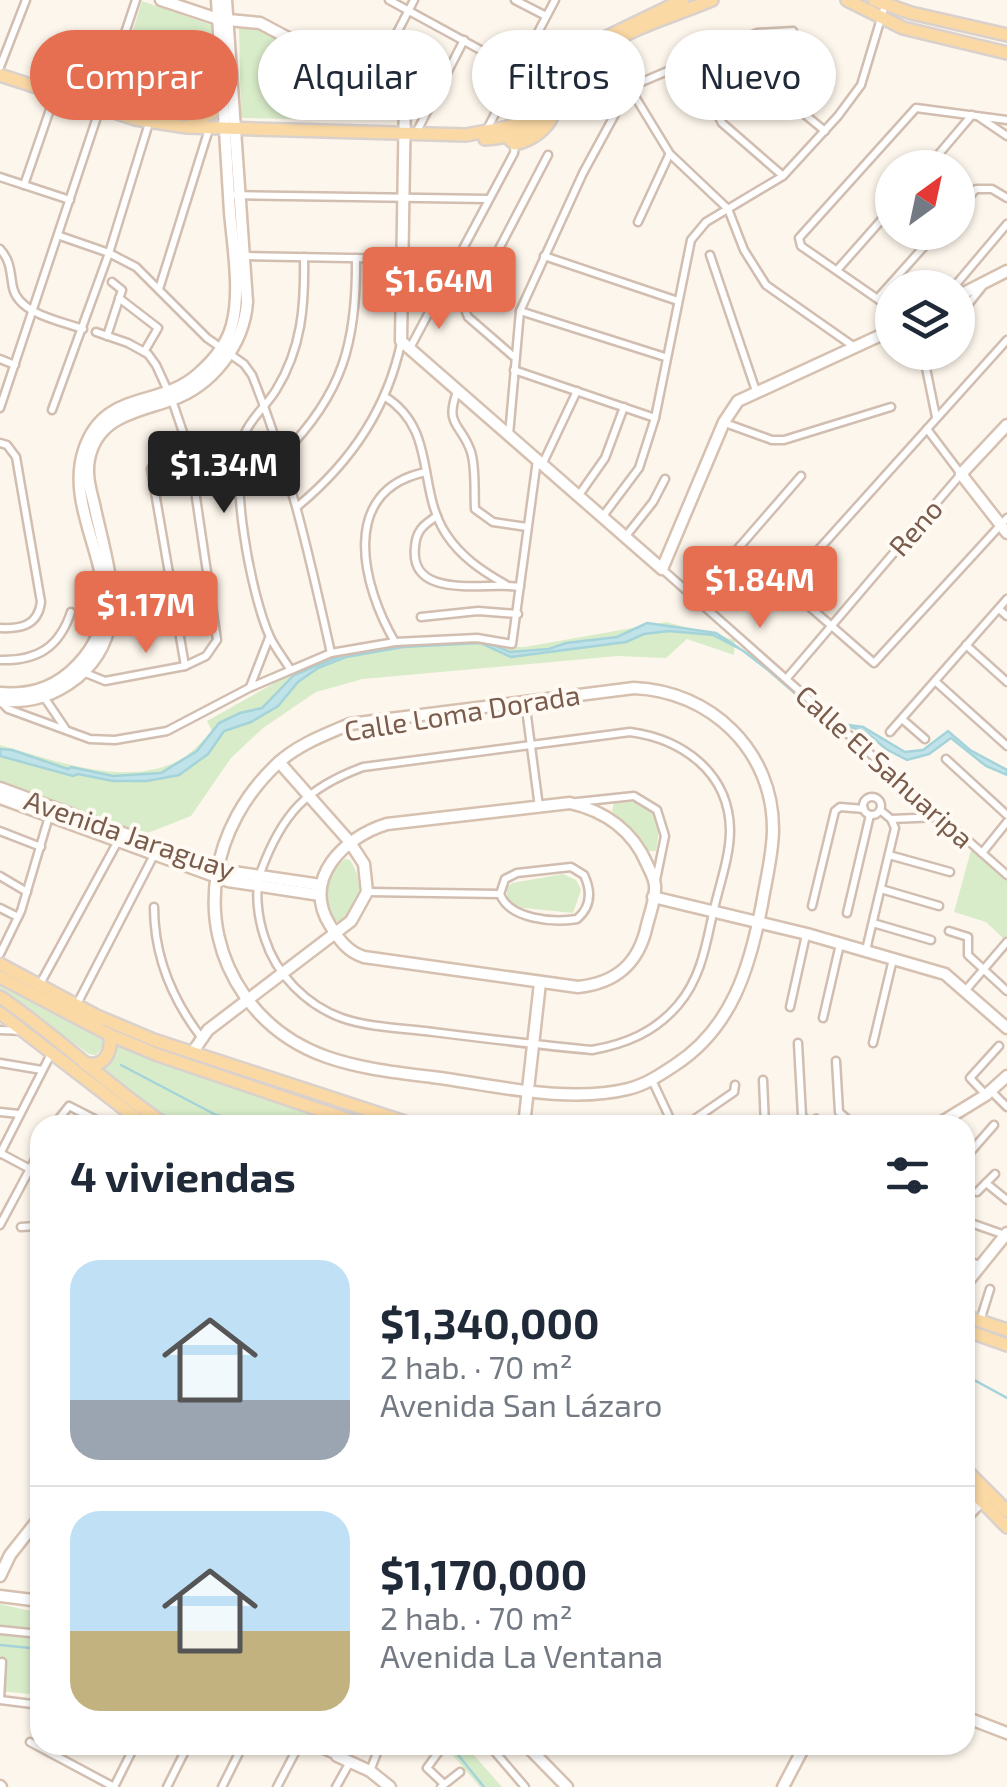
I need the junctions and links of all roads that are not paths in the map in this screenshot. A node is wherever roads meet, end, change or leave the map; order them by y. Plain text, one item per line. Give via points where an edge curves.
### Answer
1 (26, 0) edge
2 (136, 0) edge
3 (161, 0) edge
4 (217, 0) edge
5 (226, 0) edge
6 (389, 0) edge
7 (414, 0) edge
8 (515, 0) edge
9 (555, 0) edge
10 (683, 0) edge
11 (712, 0) edge
12 (847, 0) edge
13 (880, 2) edge
14 (409, 11) junction
15 (546, 16) junction
16 (222, 20) junction
17 (881, 20) junction
18 (126, 30) edge
19 (222, 30) edge
20 (274, 30) edge
21 (399, 30) edge
22 (539, 30) edge
23 (1007, 35) edge
24 (464, 40) junction
25 (472, 44) edge
26 (1007, 53) edge
27 (0, 66) edge
28 (0, 75) edge
29 (30, 85) edge
30 (645, 114) edge
31 (974, 115) junction
32 (46, 120) edge
33 (97, 120) edge
34 (145, 120) edge
35 (200, 120) edge
36 (228, 120) edge
37 (408, 120) edge
38 (492, 120) edge
39 (614, 120) edge
40 (720, 120) edge
41 (812, 120) edge
42 (1007, 120) edge
43 (149, 121) junction
44 (188, 127) junction
45 (209, 129) junction
46 (230, 130) junction
47 (825, 131) junction
48 (486, 132) junction
49 (410, 134) junction
50 (466, 135) junction
51 (1007, 136) edge
52 (512, 145) junction
53 (943, 150) edge
54 (670, 154) junction
55 (548, 155) dead end
56 (782, 176) junction
57 (0, 178) edge
58 (24, 186) junction
59 (975, 190) edge
60 (234, 195) junction
61 (403, 198) junction
62 (488, 198) junction
63 (1007, 198) edge
64 (70, 200) junction
65 (728, 209) junction
66 (638, 222) dead end
67 (1007, 224) edge
68 (875, 227) edge
69 (60, 236) junction
70 (0, 249) edge
71 (921, 250) edge
72 (109, 253) junction
73 (244, 256) junction
74 (544, 256) junction
75 (710, 256) dead end
76 (304, 257) junction
77 (356, 258) junction
78 (402, 258) junction
79 (456, 260) junction
80 (838, 269) junction
81 (903, 270) edge
82 (968, 270) edge
83 (1007, 271) edge
84 (988, 280) junction
85 (112, 282) dead end
86 (975, 287) edge
87 (159, 289) junction
88 (875, 296) edge
89 (975, 296) edge
90 (119, 298) junction
91 (678, 301) junction
92 (33, 310) junction
93 (520, 311) junction
94 (82, 328) junction
95 (96, 332) dead end
96 (107, 336) junction
97 (875, 337) edge
98 (1007, 340) edge
99 (405, 345) junction
100 (854, 346) junction
101 (226, 351) junction
102 (144, 352) junction
103 (514, 357) junction
104 (665, 358) junction
105 (0, 360) edge
106 (15, 365) junction
107 (514, 370) junction
108 (926, 370) edge
109 (458, 391) junction
110 (577, 391) junction
111 (756, 391) junction
112 (170, 396) junction
113 (384, 396) junction
114 (264, 406) junction
115 (624, 407) junction
116 (0, 408) edge
117 (891, 408) dead end
118 (52, 410) dead end
119 (654, 418) junction
120 (936, 418) junction
121 (724, 422) junction
122 (1007, 424) edge
123 (927, 429) junction
124 (509, 436) junction
125 (0, 442) edge
126 (282, 454) junction
127 (191, 459) junction
128 (540, 462) junction
129 (426, 472) junction
130 (961, 474) junction
131 (801, 476) dead end
132 (665, 479) dead end
133 (578, 496) junction
134 (298, 506) junction
135 (436, 516) junction
136 (602, 517) junction
137 (1005, 525) edge
138 (527, 527) junction
139 (625, 537) junction
140 (740, 546) junction
141 (662, 569) junction
142 (506, 584) junction
143 (520, 586) junction
144 (785, 587) junction
145 (695, 598) junction
146 (1007, 599) edge
147 (998, 608) junction
148 (71, 612) dead end
149 (518, 614) junction
150 (1007, 616) edge
151 (420, 617) dead end
152 (829, 627) junction
153 (0, 628) edge
154 (270, 637) junction
155 (395, 642) junction
156 (966, 646) junction
157 (331, 653) junction
158 (0, 660) edge
159 (186, 666) junction
160 (290, 669) junction
161 (83, 672) junction
162 (787, 678) junction
163 (935, 681) junction
164 (1007, 682) edge
165 (249, 688) junction
166 (0, 693) edge
167 (43, 694) junction
168 (525, 700) junction
169 (0, 701) edge
170 (902, 719) junction
171 (66, 729) junction
172 (890, 732) dead end
173 (925, 739) dead end
174 (530, 744) junction
175 (1007, 746) edge
176 (946, 758) dead end
177 (279, 762) junction
178 (0, 788) edge
179 (308, 794) junction
180 (0, 798) edge
181 (570, 803) junction
182 (540, 807) junction
183 (880, 810) junction
184 (51, 811) junction
185 (867, 812) junction
186 (943, 817) junction
187 (1007, 818) edge
188 (892, 819) junction
189 (0, 831) edge
190 (120, 837) junction
191 (349, 841) junction
192 (41, 846) junction
193 (156, 850) junction
194 (982, 853) junction
195 (889, 855) junction
196 (215, 872) junction
197 (950, 872) dead end
198 (1007, 875) edge
199 (0, 876) edge
200 (258, 882) junction
201 (656, 884) junction
202 (881, 889) junction
203 (320, 890) junction
204 (27, 892) junction
205 (366, 892) junction
206 (500, 894) junction
207 (653, 897) junction
208 (812, 906) dead end
209 (939, 906) dead end
210 (154, 907) dead end
211 (0, 908) edge
212 (714, 912) junction
213 (847, 913) dead end
214 (18, 917) junction
215 (758, 922) junction
216 (872, 923) junction
217 (949, 931) dead end
218 (334, 933) junction
219 (806, 934) junction
220 (931, 940) dead end
221 (1007, 942) edge
222 (840, 944) junction
223 (866, 951) junction
224 (0, 954) edge
225 (892, 959) junction
226 (0, 964) edge
227 (983, 970) junction
228 (283, 974) junction
229 (0, 977) edge
230 (540, 983) junction
231 (40, 985) junction
232 (966, 991) junction
233 (1007, 991) edge
234 (0, 997) edge
235 (247, 999) junction
236 (76, 1005) junction
237 (790, 1007) dead end
238 (0, 1016) edge
239 (824, 1018) dead end
240 (20, 1027) junction
241 (1007, 1028) edge
242 (0, 1030) edge
243 (110, 1035) junction
244 (202, 1037) junction
245 (798, 1042) dead end
246 (873, 1042) dead end
247 (532, 1045) junction
248 (999, 1046) dead end
249 (52, 1052) junction
250 (192, 1054) junction
251 (836, 1060) dead end
252 (80, 1061) junction
253 (0, 1063) edge
254 (42, 1070) junction
255 (1007, 1076) edge
256 (652, 1080) junction
257 (763, 1080) dead end
258 (736, 1085) dead end
259 (527, 1089) junction
260 (988, 1093) junction
261 (1007, 1106) edge
262 (0, 1112) edge
263 (20, 1114) junction
264 (62, 1115) edge
265 (87, 1115) edge
266 (135, 1115) edge
267 (153, 1115) edge
268 (333, 1115) edge
269 (383, 1115) edge
270 (525, 1115) edge
271 (668, 1115) edge
272 (701, 1115) edge
273 (765, 1115) edge
274 (802, 1115) edge
275 (843, 1115) edge
276 (955, 1115) edge
277 (994, 1126) dead end
278 (975, 1147) edge
279 (0, 1153) edge
280 (30, 1169) joint
281 (995, 1174) dead end
282 (986, 1183) junction
283 (977, 1192) dead end
284 (1007, 1200) edge
285 (1, 1220) edge
286 (975, 1223) edge
287 (21, 1226) dead end
288 (30, 1226) edge
289 (1006, 1234) edge
290 (975, 1263) edge
291 (980, 1265) junction
292 (975, 1272) edge
293 (990, 1289) dead end
294 (975, 1319) edge
295 (980, 1321) junction
296 (1007, 1330) edge
297 (975, 1334) edge
298 (1007, 1345) edge
299 (975, 1482) edge
300 (975, 1490) edge
301 (985, 1496) junction
302 (975, 1507) edge
303 (1007, 1511) edge
304 (1007, 1527) edge
305 (30, 1530) edge
306 (0, 1576) edge
307 (0, 1596) edge
308 (30, 1600) edge
309 (0, 1630) edge
310 (30, 1633) edge
311 (2, 1662) edge
312 (0, 1700) edge
313 (30, 1704) edge
314 (975, 1721) edge
315 (1007, 1734) edge
316 (54, 1755) edge
317 (130, 1755) edge
318 (183, 1755) edge
319 (238, 1755) edge
320 (294, 1755) edge
321 (343, 1755) edge
322 (376, 1755) edge
323 (437, 1755) edge
324 (497, 1755) edge
325 (536, 1755) edge
326 (800, 1755) edge
327 (350, 1762) junction
328 (370, 1772) junction
329 (460, 1772) dead end
330 (442, 1786) edge
331 (114, 1787) edge
332 (167, 1787) edge
333 (222, 1787) edge
334 (277, 1787) edge
335 (336, 1787) edge
336 (391, 1787) edge
337 (525, 1787) edge
338 (567, 1787) edge
339 (782, 1787) edge

1 - 27 street
2 - 18 street
3 - 16 street
4 - 16 street
5 - 16 street
6 - 14 street
7 - 14 street
8 - 15 street
9 - 15 street
10 - 48 main road via 594,42 536,114
11 - 52 main road via 599,50 556,106
12 - 17 main road
13 - 17 street
13 - 23 main road
14 - 21 street
14 - 24 street
15 - 22 street
16 - 19 street
16 - 20 street
16 - 46 street
17 - 26 main road
17 - 47 street via 861,85
24 - 25 street
24 - 49 street
28 - 29 main road
30 - 54 street
31 - 42 street
31 - 51 street
31 - 53 street
31 - 80 street via 916,108 798,241
32 - 58 street
33 - 64 street
34 - 43 main road
35 - 44 main road
36 - 46 street
37 - 49 street
38 - 48 street
39 - 74 street
40 - 56 street
41 - 47 street
43 - 44 main road
43 - 72 street
44 - 45 main road
45 - 46 main road
45 - 87 street
46 - 49 main road
46 - 60 street
47 - 56 street
48 - 50 main road
49 - 50 main road
49 - 61 street
50 - 52 main road
52 - 62 street
54 - 65 street
54 - 66 street
55 - 103 street via 466,312
56 - 65 street
57 - 58 street
58 - 64 street
59 - 63 street via 992,189
60 - 61 street
60 - 73 street
60 - 101 street via 234,305
61 - 62 street
61 - 78 street
62 - 79 street
64 - 69 street
65 - 91 street via 691,240
65 - 100 street via 766,285
67 - 82 street
68 - 80 street
69 - 72 street
69 - 92 street
70 - 92 street via 14,293
71 - 81 street
72 - 87 street
72 - 94 street
73 - 76 street
73 - 101 street via 246,314
74 - 91 street
74 - 93 street
75 - 111 street
76 - 77 street
76 - 114 street via 301,326 290,365
77 - 78 street
77 - 126 street via 353,329 341,372 318,416
78 - 79 street
78 - 99 street
79 - 99 street
80 - 88 street
83 - 84 street
84 - 86 street
84 - 89 street
85 - 90 street via 122,288
87 - 101 street
90 - 96 street
90 - 102 street via 158,328
91 - 104 street
92 - 94 street
92 - 106 street
93 - 103 street
93 - 104 street
94 - 118 street
95 - 96 street
96 - 102 street
97 - 100 street
98 - 120 street
99 - 109 street, Calle El Sahuaripa
99 - 113 street
100 - 111 street
101 - 112 street
101 - 114 street via 252,374
102 - 112 street
103 - 107 street
104 - 119 street
105 - 106 street
106 - 116 street
107 - 110 street
107 - 124 street
108 - 120 street
109 - 124 street, Calle El Sahuaripa
109 - 138 street via 452,421 471,452 475,509 493,522
110 - 115 street
110 - 128 street
111 - 121 street
112 - 127 street
112 - 161 street via 128,412 91,451 88,477 114,604 106,636
112 - 167 street via 114,410 85,448 80,481 104,615 76,666
113 - 129 street via 419,434
113 - 134 street via 349,457
114 - 126 street
114 - 154 street via 240,447 240,486 244,541
115 - 119 street
115 - 133 street via 605,458
117 - 121 street via 784,440
119 - 136 street via 638,468
120 - 123 street
121 - 141 street
122 - 130 street, Reno
123 - 130 street
123 - 144 street
124 - 128 street, Calle El Sahuaripa
125 - 153 street via 16,457 41,602 26,627
126 - 134 street
127 - 159 street via 218,629 212,650
127 - 159 street via 151,470
128 - 133 street, Calle El Sahuaripa
128 - 138 street
129 - 135 street
129 - 155 street via 392,483 366,534 372,593
130 - 137 street
130 - 152 street, Reno
131 - 140 street
132 - 139 street
133 - 136 street, Calle El Sahuaripa
134 - 157 street
135 - 142 street via 462,555
135 - 142 street via 416,534 418,570 450,586
136 - 139 street, Calle El Sahuaripa
137 - 152 street via 879,661 870,662
138 - 143 street
139 - 141 street, Calle El Sahuaripa
140 - 144 street
140 - 145 street
141 - 145 street, Calle El Sahuaripa
142 - 143 street
143 - 149 street
144 - 152 street
145 - 162 street, Calle El Sahuaripa
146 - 147 street
147 - 150 street
147 - 156 street
148 - 158 street via 47,650
149 - 151 street
149 - 155 street via 508,646 478,638
152 - 162 street, Reno
154 - 160 street
154 - 165 street
155 - 157 street
156 - 163 street
156 - 164 street
157 - 160 street
159 - 161 street via 105,681
160 - 165 street
161 - 167 street
162 - 186 street, Calle El Sahuaripa
163 - 170 street
163 - 175 street
165 - 171 street via 168,731 114,740
166 - 167 street
167 - 169 street
167 - 171 street
168 - 174 street
168 - 177 street, Calle Loma Dorada via 350,724
168 - 215 street, Calle Loma Dorada via 652,689 694,702 729,726 757,762 771,808
169 - 171 street via 8,710
170 - 172 street
170 - 173 street
174 - 179 street via 363,768
174 - 182 street
174 - 212 street via 630,732 668,740 693,756 722,793 730,827
176 - 187 street
177 - 179 street
177 - 196 street, Calle Loma Dorada via 238,810
178 - 184 street, Avenida Jaraguay
179 - 191 street
179 - 200 street via 275,836
180 - 184 street, Avenida Jaraguay
181 - 182 street
181 - 201 street via 613,820 630,835
181 - 201 street via 634,796 656,810 666,836
182 - 191 street via 387,824
183 - 185 street
183 - 185 street via 872,798 865,802
183 - 188 street
184 - 190 street, Avenida Jaraguay
184 - 192 street
185 - 208 street via 836,812
185 - 213 street
186 - 188 street
186 - 194 street, Calle El Sahuaripa
187 - 194 street
188 - 195 street
189 - 192 street
190 - 193 street, Avenida Jaraguay
190 - 231 street
191 - 203 street via 330,861
191 - 205 street via 364,864
192 - 204 street
193 - 196 street, Avenida Jaraguay
193 - 236 street
194 - 198 street, Calle El Sahuaripa
195 - 197 street
195 - 202 street
196 - 200 street, Avenida Jaraguay
196 - 235 street, Calle Loma Dorada via 219,945
199 - 204 street
200 - 203 street, Avenida Jaraguay
200 - 228 street via 261,928
201 - 207 street
202 - 209 street
202 - 216 street
203 - 218 street via 322,913
204 - 214 street
205 - 206 street
205 - 218 street via 350,921
206 - 206 street via 505,879 517,874 571,868 584,875 590,895 582,914 570,921 518,914
207 - 212 street
207 - 230 street via 640,950 622,973 594,986
210 - 244 street via 167,979
211 - 214 street
212 - 215 street
212 - 247 street via 694,982 654,1028 592,1050
214 - 224 street
215 - 219 street
215 - 256 street, Calle Loma Dorada via 725,1015 696,1051
216 - 220 street
216 - 223 street
217 - 227 street via 968,937 967,953
218 - 228 street
218 - 230 street via 364,957
219 - 222 street
219 - 237 street
221 - 227 street
222 - 223 street
222 - 239 street
223 - 225 street
225 - 232 street via 945,974
225 - 246 street
226 - 231 main road
227 - 232 street
227 - 233 street
228 - 235 street
228 - 247 street via 341,1018
229 - 243 main road
230 - 247 street
231 - 236 main road
232 - 241 street
234 - 252 main road
235 - 244 street
235 - 259 street, Calle Loma Dorada via 278,1033 324,1058
236 - 250 main road
238 - 240 main road
240 - 242 street
240 - 249 main road
243 - 252 main road via 104,1060
243 - 268 main road
244 - 250 street
245 - 274 street
247 - 259 street
248 - 260 street via 970,1078
249 - 254 street
249 - 266 main road
250 - 269 main road
251 - 275 street
252 - 267 main road
253 - 254 street
254 - 263 street
255 - 260 street
256 - 259 street, Calle Loma Dorada via 590,1095
256 - 271 street
257 - 273 street
258 - 272 street
259 - 270 street
260 - 261 street
260 - 276 street
262 - 263 street
263 - 279 street
264 - 265 street via 69,1106
277 - 278 street
279 - 280 street
280 - 285 street
281 - 282 street
282 - 283 street
282 - 284 street
286 - 289 street
287 - 288 street
289 - 291 street
290 - 291 street
291 - 292 street
293 - 295 street
294 - 295 main road
295 - 296 main road
297 - 298 main road
299 - 301 main road
300 - 301 main road
301 - 302 street
301 - 303 main road
301 - 304 main road
305 - 306 street
307 - 308 street
309 - 310 street
311 - 312 street
312 - 313 street
314 - 315 street
316 - 331 street
317 - 331 street
318 - 332 street
319 - 333 street
320 - 334 street
321 - 327 street
322 - 328 street
323 - 330 street via 428,1768
324 - 337 street
325 - 338 street
326 - 339 street
327 - 328 street
327 - 335 street
328 - 336 street
329 - 330 street

